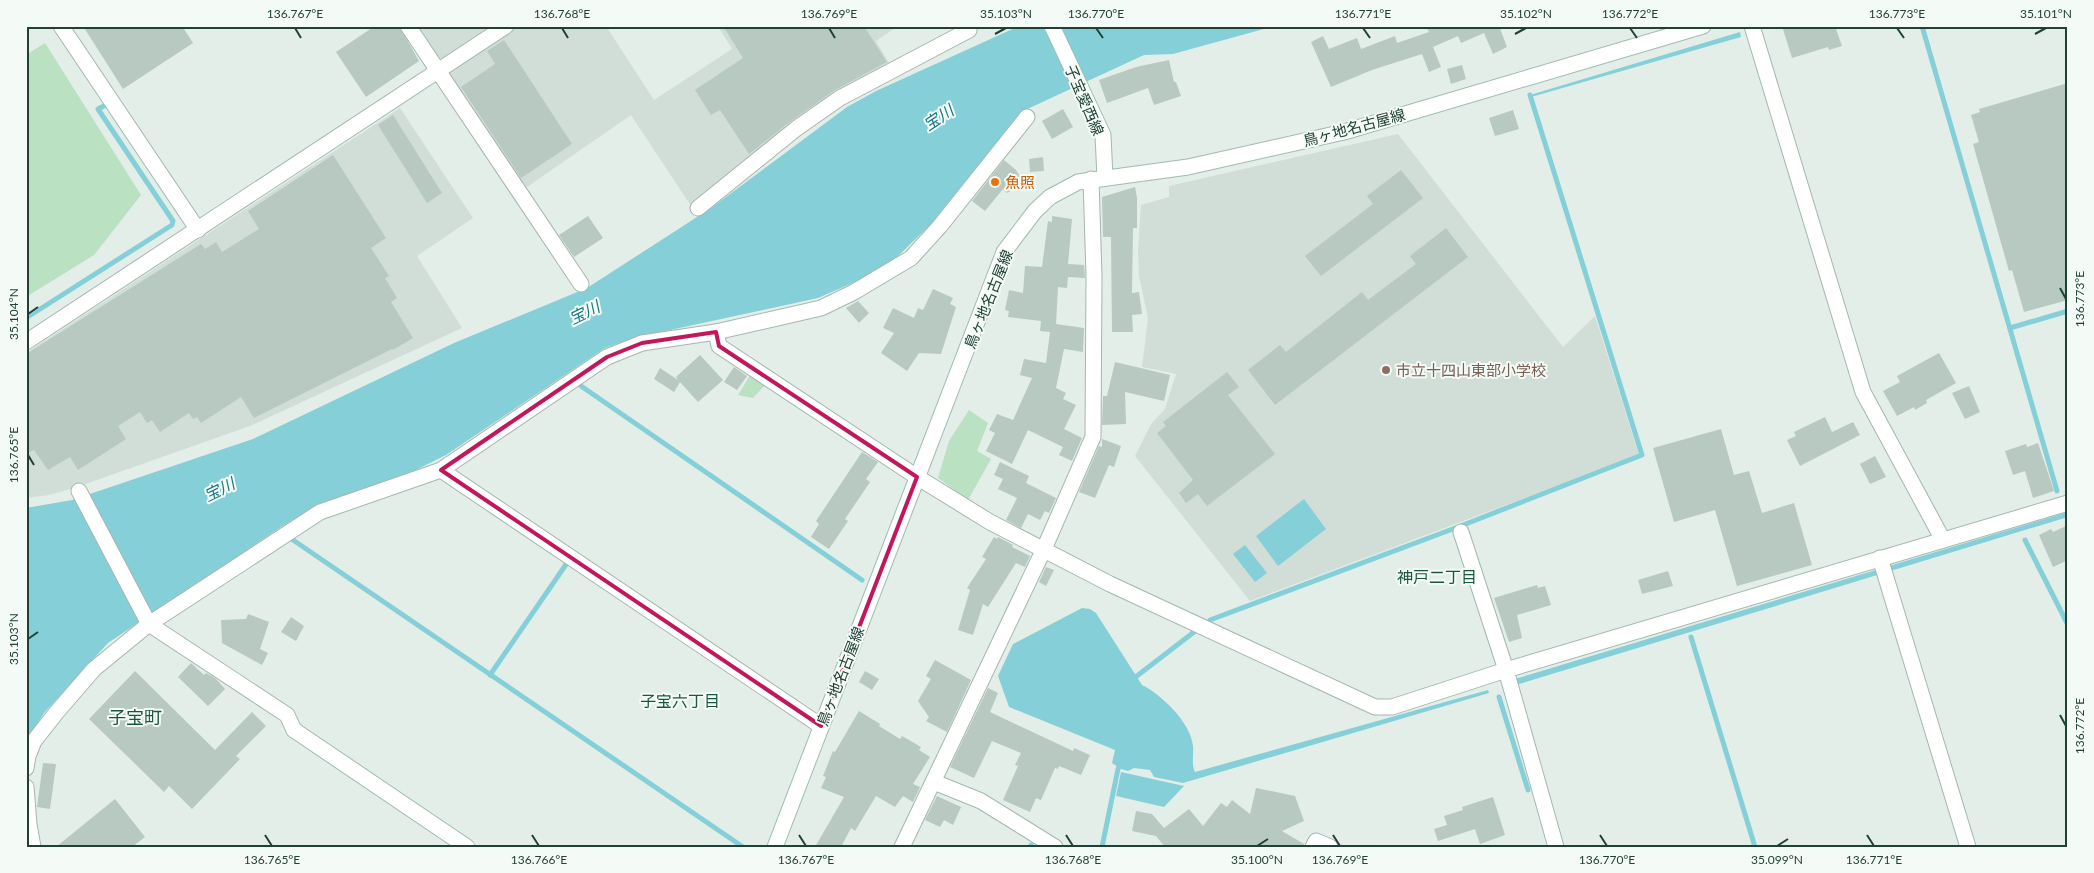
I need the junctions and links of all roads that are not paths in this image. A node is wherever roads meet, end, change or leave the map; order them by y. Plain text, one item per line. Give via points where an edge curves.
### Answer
1 (61, 26) edge
2 (408, 26) edge
3 (506, 26) edge
4 (969, 26) edge
5 (1052, 26) edge
6 (1703, 26) edge
7 (1752, 26) edge
8 (437, 71) junction
9 (1027, 117) dead end
10 (1098, 179) junction
11 (698, 208) dead end
12 (198, 230) junction
13 (581, 284) dead end
14 (716, 332) junction
15 (26, 342) edge
16 (441, 470) junction
17 (917, 477) junction
18 (79, 491) dead end
19 (2068, 503) edge
20 (1461, 532) dead end
21 (1943, 540) junction
22 (1044, 549) junction
23 (1883, 566) junction
24 (149, 624) junction
25 (1506, 670) junction
26 (821, 726) junction
27 (26, 768) edge
28 (934, 782) junction
29 (26, 787) edge
30 (33, 847) edge
31 (467, 847) edge
32 (775, 847) edge
33 (902, 847) edge
34 (1055, 847) edge
35 (1313, 847) edge
36 (1330, 847) edge
37 (1556, 847) edge
38 (1968, 847) edge

1 - 12 street
2 - 8 street
3 - 8 street
4 - 11 street via 969,30 840,98 797,128
5 - 10 street, 子宝愛西線 via 1103,135
6 - 10 street, 鳥ヶ地名古屋線 via 1344,132 1188,167
7 - 21 street via 1863,392
8 - 12 street
8 - 13 street
9 - 14 street via 911,258 821,308
10 - 17 street, 鳥ヶ地名古屋線 via 1062,189 1050,197 1030,217 1004,252
10 - 22 street, 子宝愛西線 via 1093,437
12 - 15 street
14 - 16 street via 642,343 608,357
14 - 17 street via 719,346
16 - 24 street via 320,512
16 - 26 street
17 - 22 street via 990,522
17 - 26 street, 鳥ヶ地名古屋線
18 - 24 street
19 - 21 street
20 - 25 street
21 - 23 street
22 - 25 street via 1110,584 1375,707 1392,707
22 - 28 street, 子宝愛西線
23 - 25 street
23 - 38 street
24 - 27 street via 94,669 56,713 34,741
24 - 31 street via 287,714 294,730
25 - 37 street
26 - 32 street, 鳥ヶ地名古屋線
28 - 33 street, 子宝愛西線
28 - 34 street via 981,801
29 - 30 street
35 - 36 street via 1316,841

